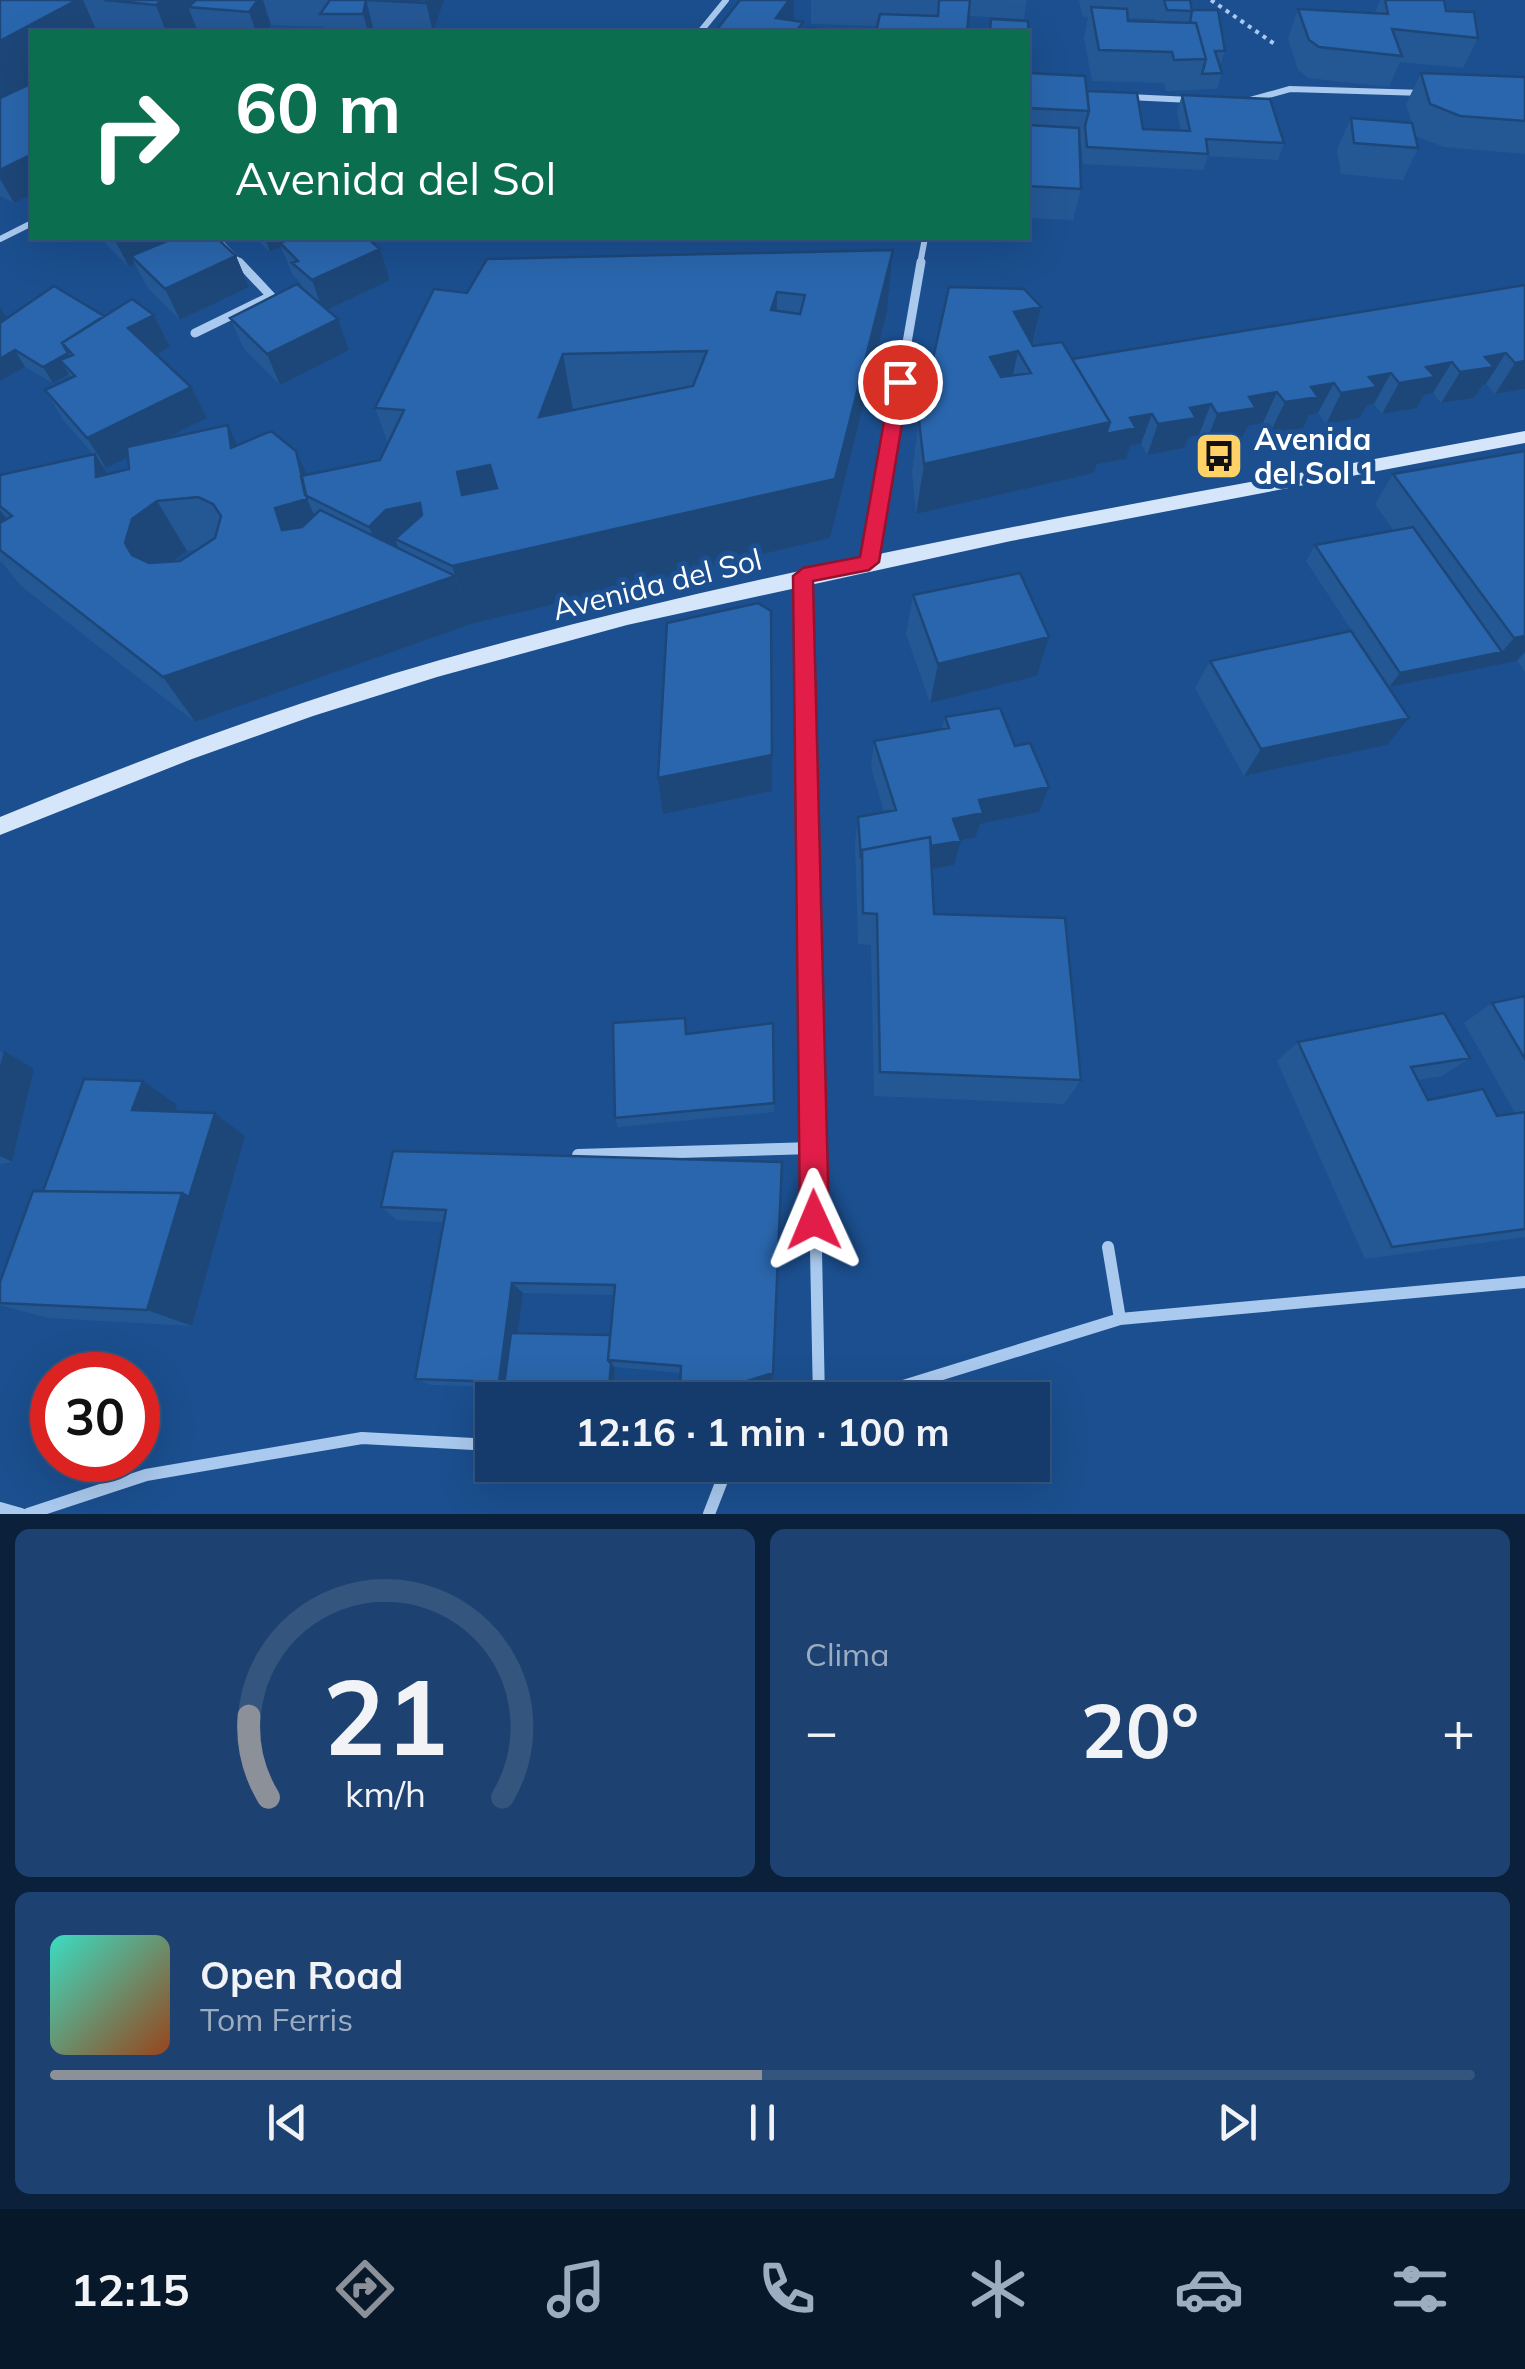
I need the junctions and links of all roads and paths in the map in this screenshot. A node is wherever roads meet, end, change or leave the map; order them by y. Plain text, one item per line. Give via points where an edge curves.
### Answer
1 (726, 0) edge
2 (1212, 0) edge
3 (702, 30) edge
4 (1290, 89) junction
5 (1441, 94) edge
6 (1116, 97) edge
7 (1206, 101) edge
8 (1224, 102) edge
9 (30, 224) edge
10 (0, 239) edge
11 (218, 240) edge
12 (925, 240) edge
13 (195, 333) dead end
14 (1525, 437) edge
15 (869, 562) junction
16 (803, 576) junction
17 (0, 826) edge
18 (813, 1148) junction
19 (578, 1155) edge
20 (1108, 1248) dead end
21 (1525, 1282) edge
22 (1120, 1319) junction
23 (819, 1382) edge
24 (916, 1382) edge
25 (475, 1444) edge
26 (721, 1482) edge
27 (0, 1508) edge
28 (25, 1514) edge
29 (709, 1514) edge

1 - 3 street
2 - 4 path via 1276,43
4 - 5 street
4 - 8 street
6 - 7 street
9 - 10 street
11 - 13 street via 271,296
12 - 15 street
14 - 15 street, Avenida del Sol
15 - 16 street, Avenida del Sol
16 - 17 street, Avenida del Sol via 499,651 176,753
16 - 18 street
18 - 19 street
18 - 23 street
20 - 22 street
21 - 22 street
22 - 24 street
25 - 28 street via 362,1438 146,1475
26 - 29 street
27 - 28 street

